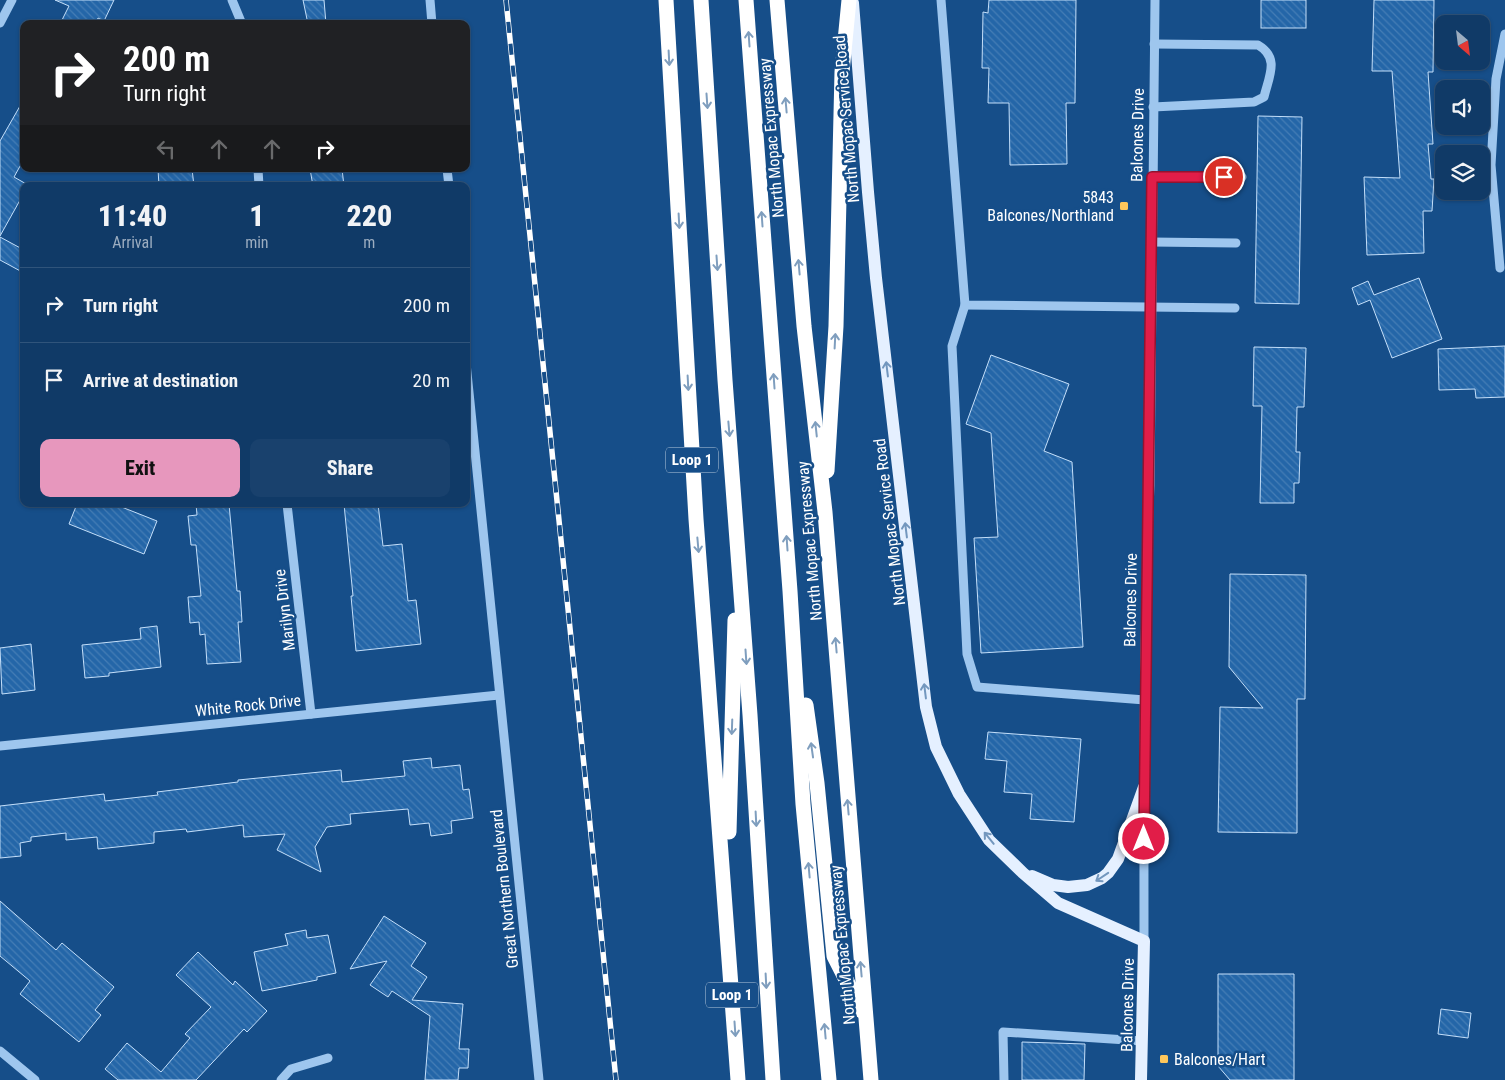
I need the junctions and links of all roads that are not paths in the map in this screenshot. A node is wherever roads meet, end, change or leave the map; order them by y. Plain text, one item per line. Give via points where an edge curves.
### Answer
1 (12, 0) edge
2 (232, 0) edge
3 (430, 0) edge
4 (666, 0) edge
5 (701, 0) edge
6 (746, 0) edge
7 (778, 0) edge
8 (851, 0) edge
9 (941, 0) edge
10 (1155, 0) edge
11 (240, 20) edge
12 (432, 20) edge
13 (0, 23) edge
14 (1505, 34) edge
15 (1154, 44) junction
16 (1153, 107) junction
17 (1152, 177) junction
18 (1242, 177) dead end
19 (1151, 242) junction
20 (1236, 243) dead end
21 (1500, 268) dead end
22 (965, 305) junction
23 (1150, 308) junction
24 (1235, 308) dead end
25 (470, 403) edge
26 (287, 507) edge
27 (825, 512) junction
28 (737, 538) junction
29 (790, 591) junction
30 (499, 695) junction
31 (1145, 700) junction
32 (311, 714) junction
33 (0, 746) edge
34 (1144, 787) junction
35 (1023, 873) junction
36 (726, 910) junction
37 (1144, 941) junction
38 (865, 1017) junction
39 (1142, 1041) junction
40 (0, 1051) edge
41 (328, 1058) dead end
42 (35, 1080) edge
43 (281, 1080) edge
44 (539, 1080) edge
45 (738, 1080) edge
46 (772, 1080) edge
47 (829, 1080) edge
48 (870, 1080) edge
49 (1004, 1080) edge
50 (1141, 1080) edge

1 - 13 street
2 - 11 street
3 - 12 street
4 -> 36 highway, Loop 1 via 696,519
5 -> 28 highway
29 -> 6 highway
27 -> 7 highway, North Mopac Expressway via 804,326
27 -> 8 highway via 836,326 842,72
35 -> 8 main road, North Mopac Service Road via 989,840 959,794 936,747 926,707 876,278
9 - 22 street
10 - 15 street, Balcones Drive
14 - 21 street via 1496,79 1491,165
15 - 16 street, Balcones Drive
15 - 16 street via 1258,45 1268,51 1272,63 1264,97 1254,102
16 - 17 street, Balcones Drive
17 - 18 street
17 - 19 street, Balcones Drive
19 - 20 street
19 - 23 street, Balcones Drive
22 - 23 street
22 - 31 street via 952,346 967,654 977,687
23 - 24 street
23 - 31 street, Balcones Drive
25 - 30 street, Great Northern Boulevard
26 - 32 street, Marilyn Drive
38 -> 27 highway, North Mopac Expressway
28 -> 36 highway
28 -> 46 highway
38 -> 29 highway via 834,956 817,783
47 -> 29 highway via 803,804
30 - 32 street, White Rock Drive
30 - 44 street, Great Northern Boulevard
31 - 34 street, Balcones Drive
32 - 33 street, White Rock Drive
34 -> 35 main road via 1118,860 1102,878 1087,885 1068,887 1053,885
34 - 37 street, Balcones Drive
35 - 37 main road, North Mopac Service Road via 1058,903
36 -> 45 highway, Loop 1
37 - 39 main road, Balcones Drive
38 - 48 highway, North Mopac Expressway
39 - 49 street via 1003,1032
39 - 50 main road, Balcones Drive
40 - 42 street
41 - 43 street via 290,1069

